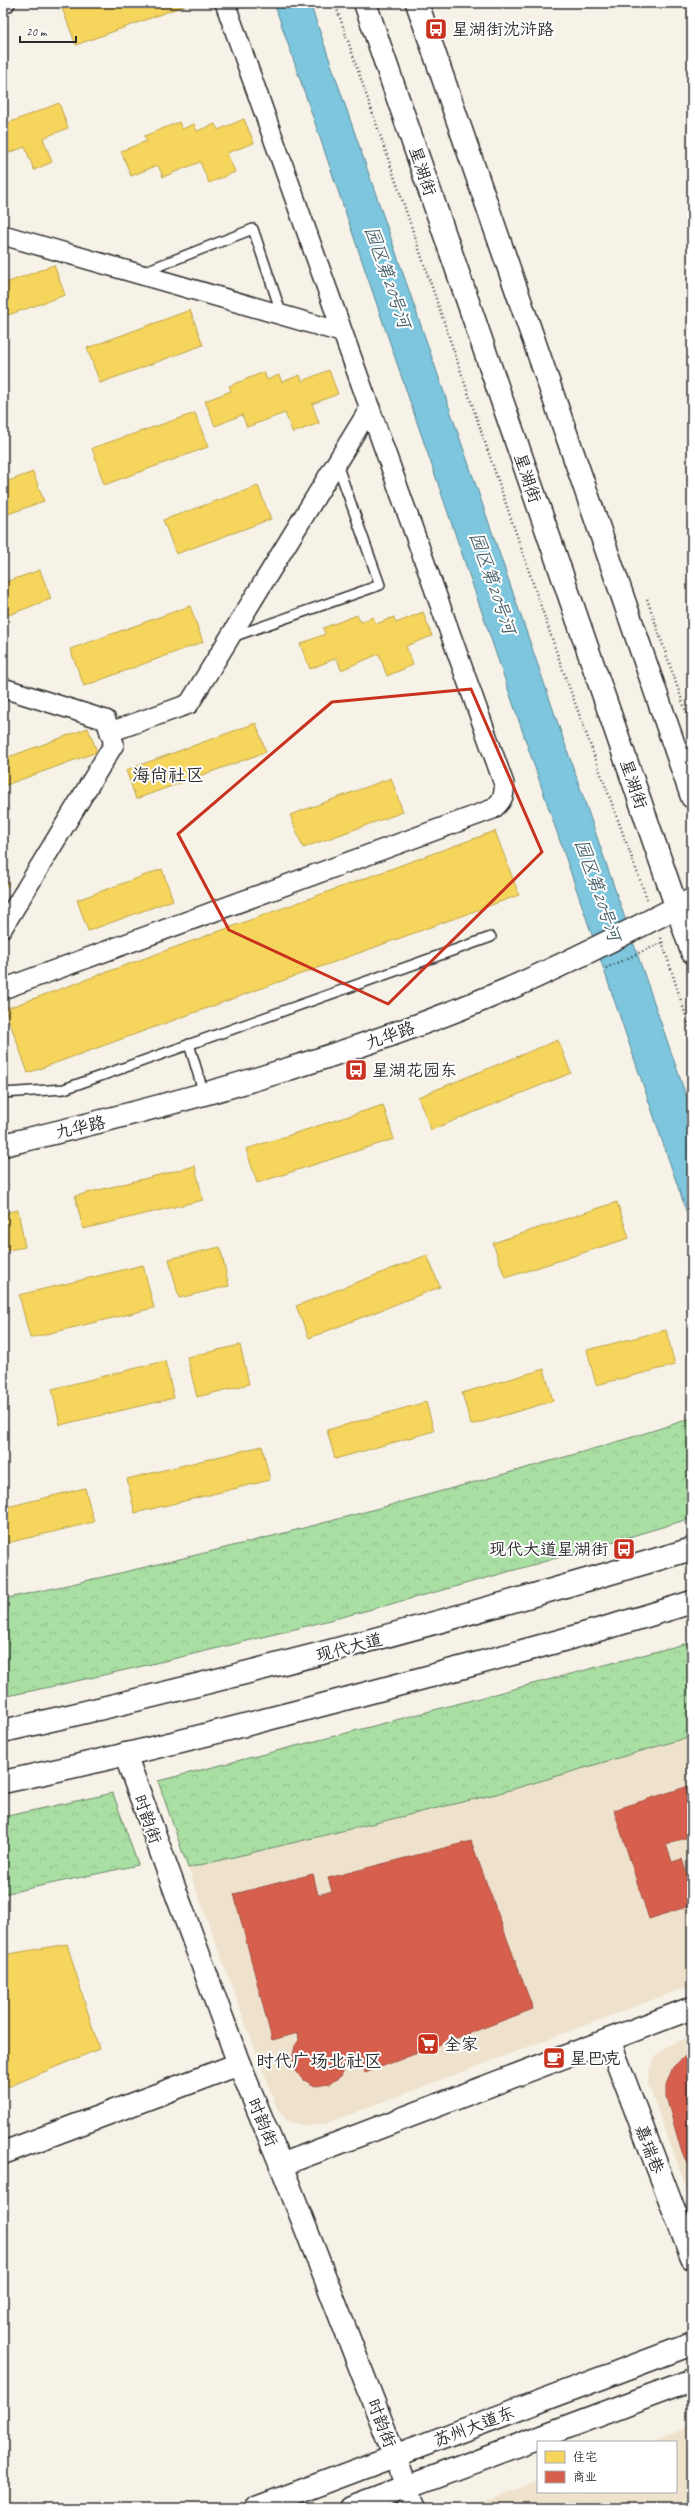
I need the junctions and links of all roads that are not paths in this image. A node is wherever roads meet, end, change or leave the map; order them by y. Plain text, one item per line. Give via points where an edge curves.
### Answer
1 (225, 3) edge
2 (365, 3) edge
3 (417, 3) edge
4 (3, 235) edge
5 (140, 274) junction
6 (282, 315) junction
7 (341, 332) junction
8 (370, 408) junction
9 (336, 463) junction
10 (229, 638) junction
11 (3, 688) edge
12 (110, 732) junction
13 (692, 797) edge
14 (684, 904) edge
15 (3, 927) edge
16 (492, 937) dead end
17 (692, 952) edge
18 (3, 989) edge
19 (189, 1044) junction
20 (3, 1093) edge
21 (204, 1094) junction
22 (3, 1145) edge
23 (692, 1549) edge
24 (692, 1602) edge
25 (3, 1731) edge
26 (125, 1754) junction
27 (3, 1782) edge
28 (692, 2008) edge
29 (609, 2040) junction
30 (239, 2064) junction
31 (3, 2153) edge
32 (281, 2165) junction
33 (692, 2258) edge
34 (692, 2344) edge
35 (692, 2380) edge
36 (395, 2456) junction
37 (407, 2487) junction
38 (256, 2508) edge
39 (351, 2508) edge
40 (415, 2508) edge

1 - 7 street
2 - 14 main road, 星湖街
3 - 13 main road
4 - 5 street
5 - 6 street
5 - 6 lane via 253,229
6 - 7 street
7 - 8 street
8 - 9 street
8 - 18 street via 504,784 505,794 501,802 485,812
9 - 10 street
9 - 10 lane via 380,585
10 - 12 street via 189,704
11 - 12 street via 106,720
12 - 15 street via 114,744
14 - 17 main road, 星湖街
14 - 21 main road, 九华路 via 631,931 600,959 506,990 310,1063
16 - 19 lane
19 - 20 lane via 64,1089
19 - 21 lane
21 - 22 main road, 九华路
23 - 25 main road, 现代大道 via 349,1647 117,1706
24 - 26 main road via 350,1698
26 - 27 main road
26 - 30 main road, 时韵街
28 - 29 main road
29 - 32 main road
29 - 33 main road, 嘉瑞巷
30 - 31 main road
30 - 32 main road, 时韵街
32 - 36 main road, 时韵街
34 - 36 main road, 苏州大道东
35 - 37 main road, 苏州大道东
36 - 37 main road, 时韵街
36 - 38 main road, 苏州大道东
37 - 39 main road, 苏州大道东
37 - 40 main road, 时韵街

